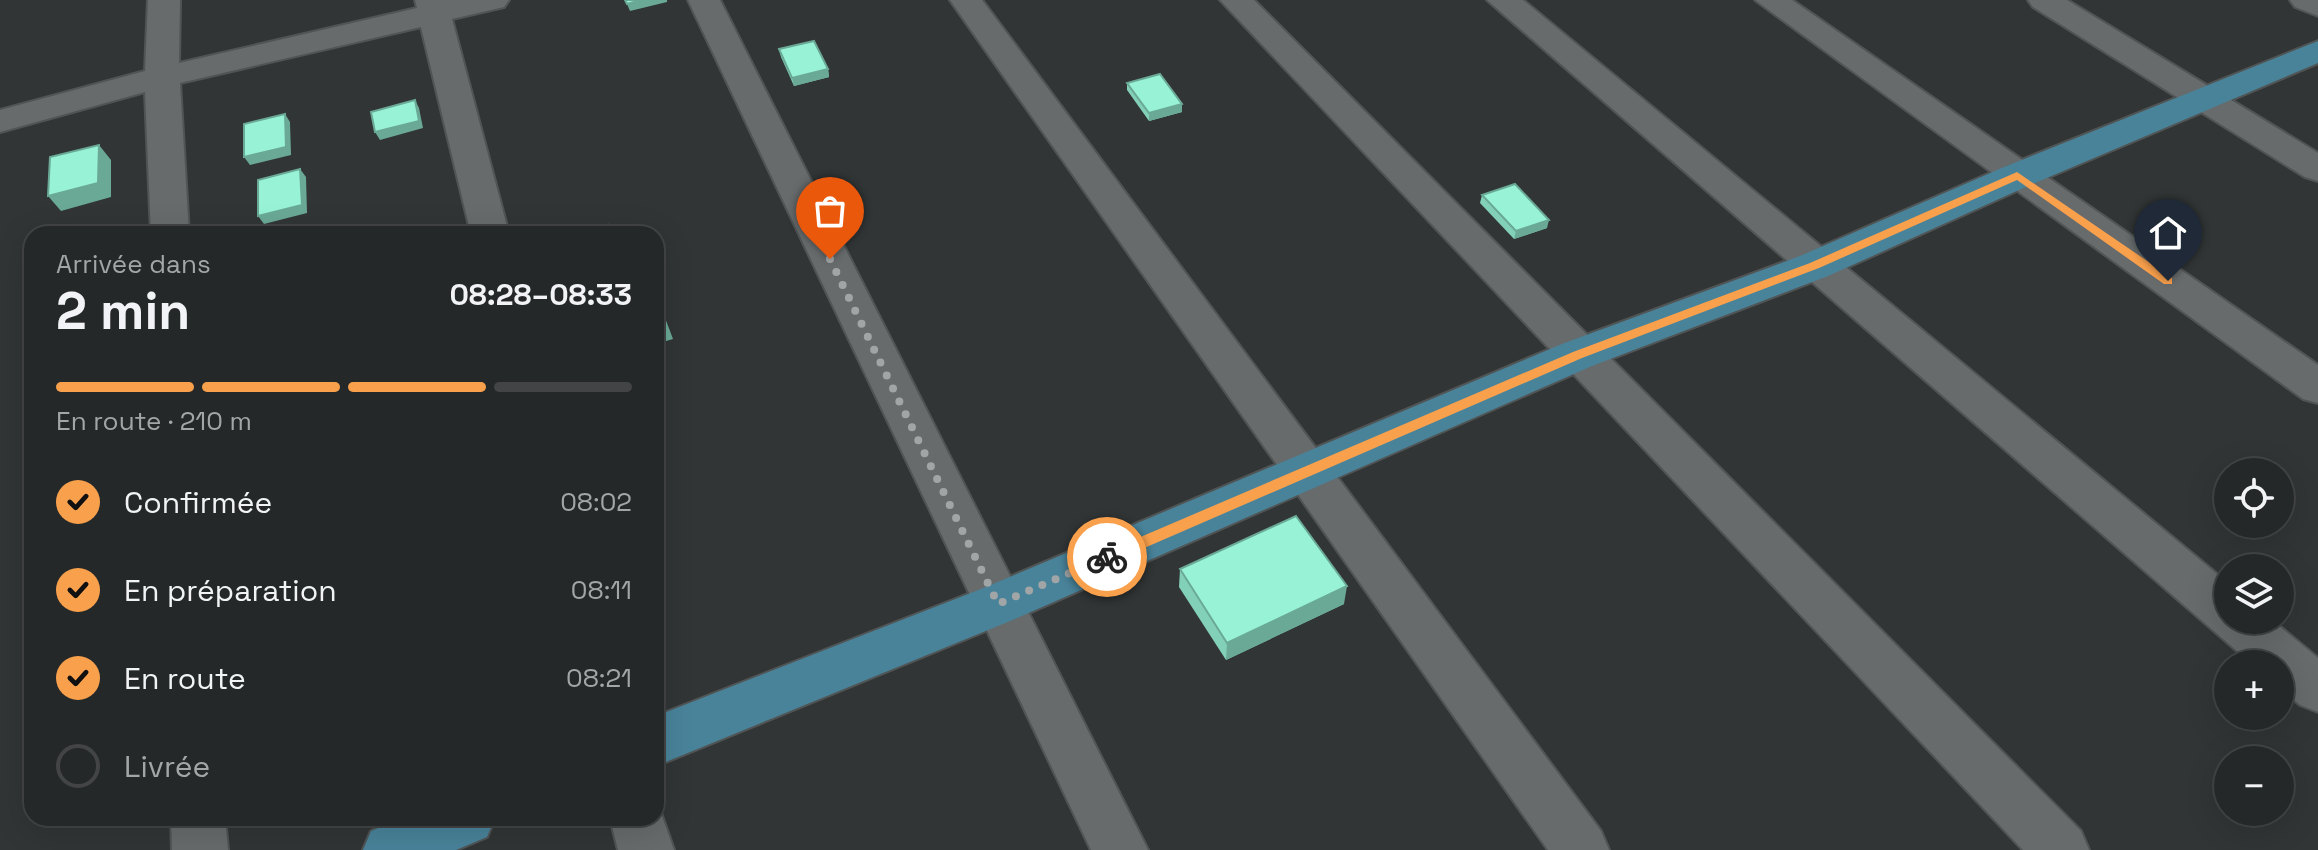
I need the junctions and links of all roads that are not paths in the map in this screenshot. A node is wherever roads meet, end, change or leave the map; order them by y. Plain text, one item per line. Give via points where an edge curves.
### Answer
1 (164, 0) edge
2 (493, 0) edge
3 (704, 0) edge
4 (966, 0) edge
5 (1236, 0) edge
6 (1503, 0) edge
7 (1771, 0) edge
8 (2044, 0) edge
9 (2306, 0) edge
10 (2318, 6) edge
11 (433, 7) edge
12 (2318, 51) edge
13 (162, 77) junction
14 (2207, 100) junction
15 (0, 121) edge
16 (2318, 169) edge
17 (2017, 176) junction
18 (170, 226) edge
19 (488, 226) edge
20 (1814, 266) junction
21 (1577, 355) junction
22 (2318, 387) edge
23 (1307, 472) junction
24 (2214, 601) edge
25 (998, 604) junction
26 (2253, 634) edge
27 (2318, 689) edge
28 (664, 738) edge
29 (198, 826) edge
30 (449, 826) edge
31 (639, 826) edge
32 (200, 850) edge
33 (391, 850) edge
34 (646, 850) edge
35 (1120, 850) edge
36 (1581, 850) edge
37 (2061, 850) edge

1 - 13 street
2 - 11 street
3 - 25 street
4 - 23 street
5 - 21 street
6 - 20 street
7 - 17 street
8 - 14 street
9 - 10 street
11 - 13 street
11 - 19 street
12 - 14 main road
13 - 15 street
13 - 18 street
14 - 16 street
14 - 17 main road
17 - 20 main road
17 - 22 street
20 - 21 main road
20 - 24 street
21 - 23 main road
21 - 37 street
23 - 25 main road
23 - 36 street
25 - 28 main road
25 - 35 street
26 - 27 street
29 - 32 street
30 - 33 main road
31 - 34 street

